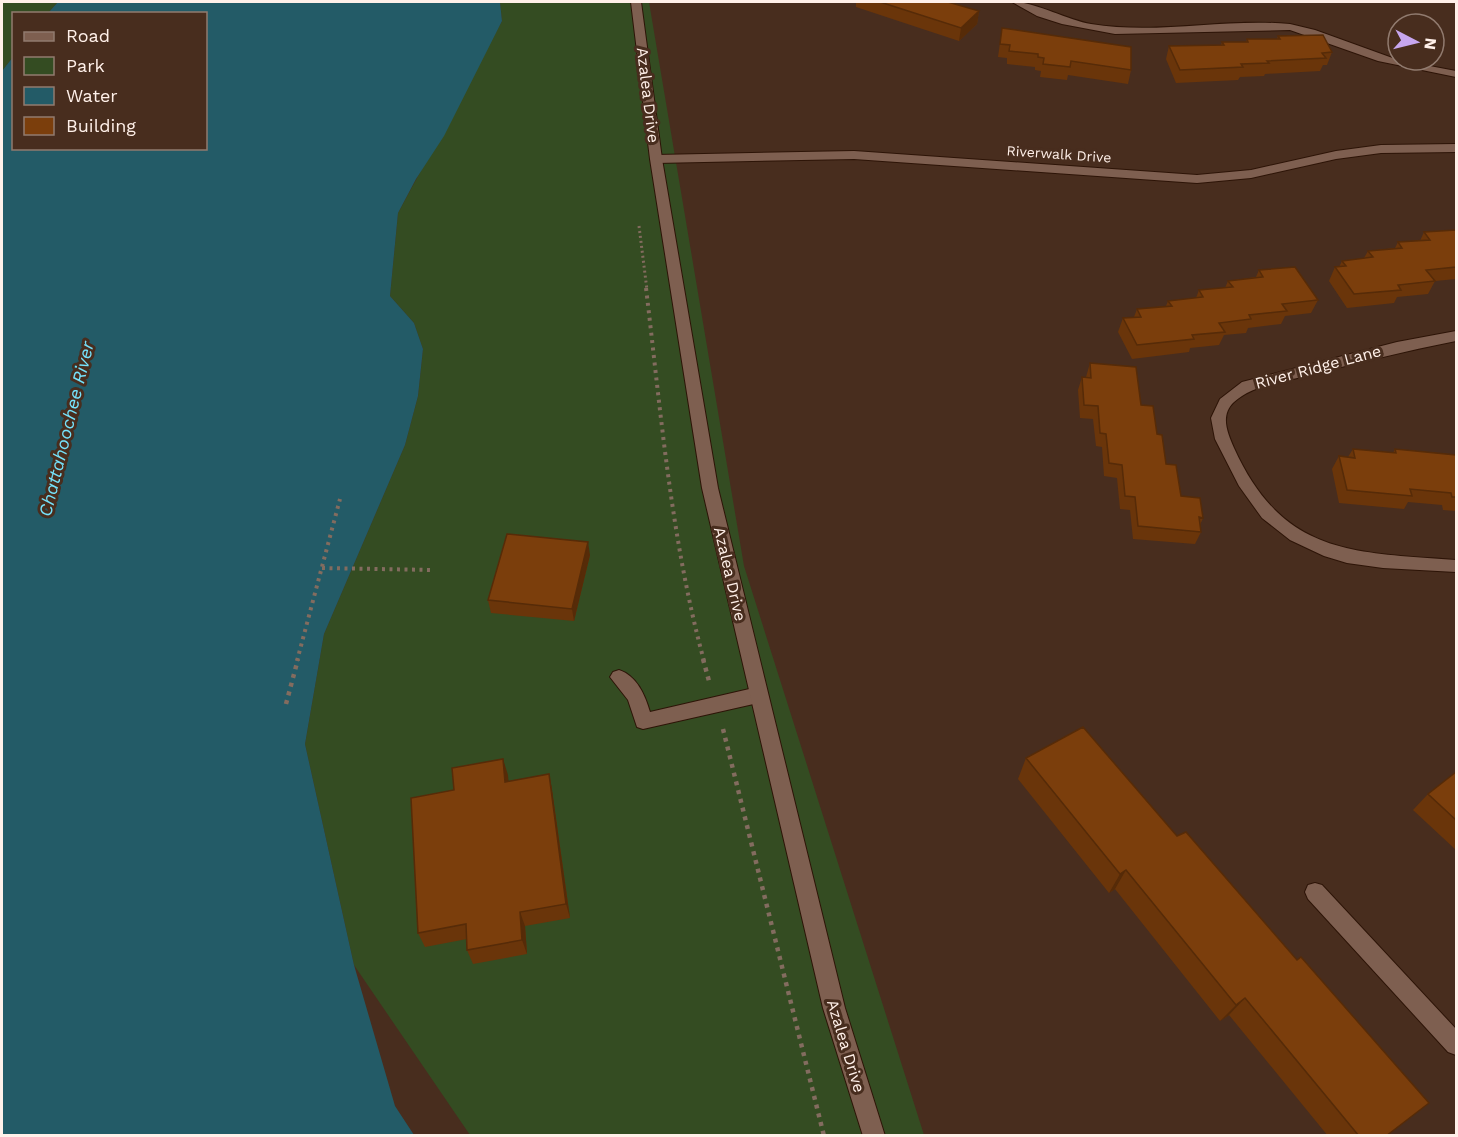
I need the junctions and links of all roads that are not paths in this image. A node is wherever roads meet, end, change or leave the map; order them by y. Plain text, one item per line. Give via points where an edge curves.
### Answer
1 (636, 2) edge
2 (1018, 2) edge
3 (1456, 75) edge
4 (1456, 148) edge
5 (656, 159) junction
6 (1456, 336) edge
7 (1456, 566) edge
8 (619, 677) dead end
9 (758, 695) junction
10 (1315, 892) dead end
11 (1456, 1044) edge
12 (874, 1136) edge

1 - 5 street, Azalea Drive
2 - 3 street via 1074,26 1118,32 1257,24 1293,28 1371,55
4 - 5 street, Riverwalk Drive via 1381,149 1251,174 1197,179 854,155
5 - 9 street, Azalea Drive via 710,488
6 - 7 street, River Ridge Lane via 1397,347 1247,386 1226,399 1217,420 1223,441 1256,500 1270,516 1313,545 1356,557
8 - 9 street via 632,690 643,721
9 - 12 street, Azalea Drive via 834,1008
10 - 11 street

